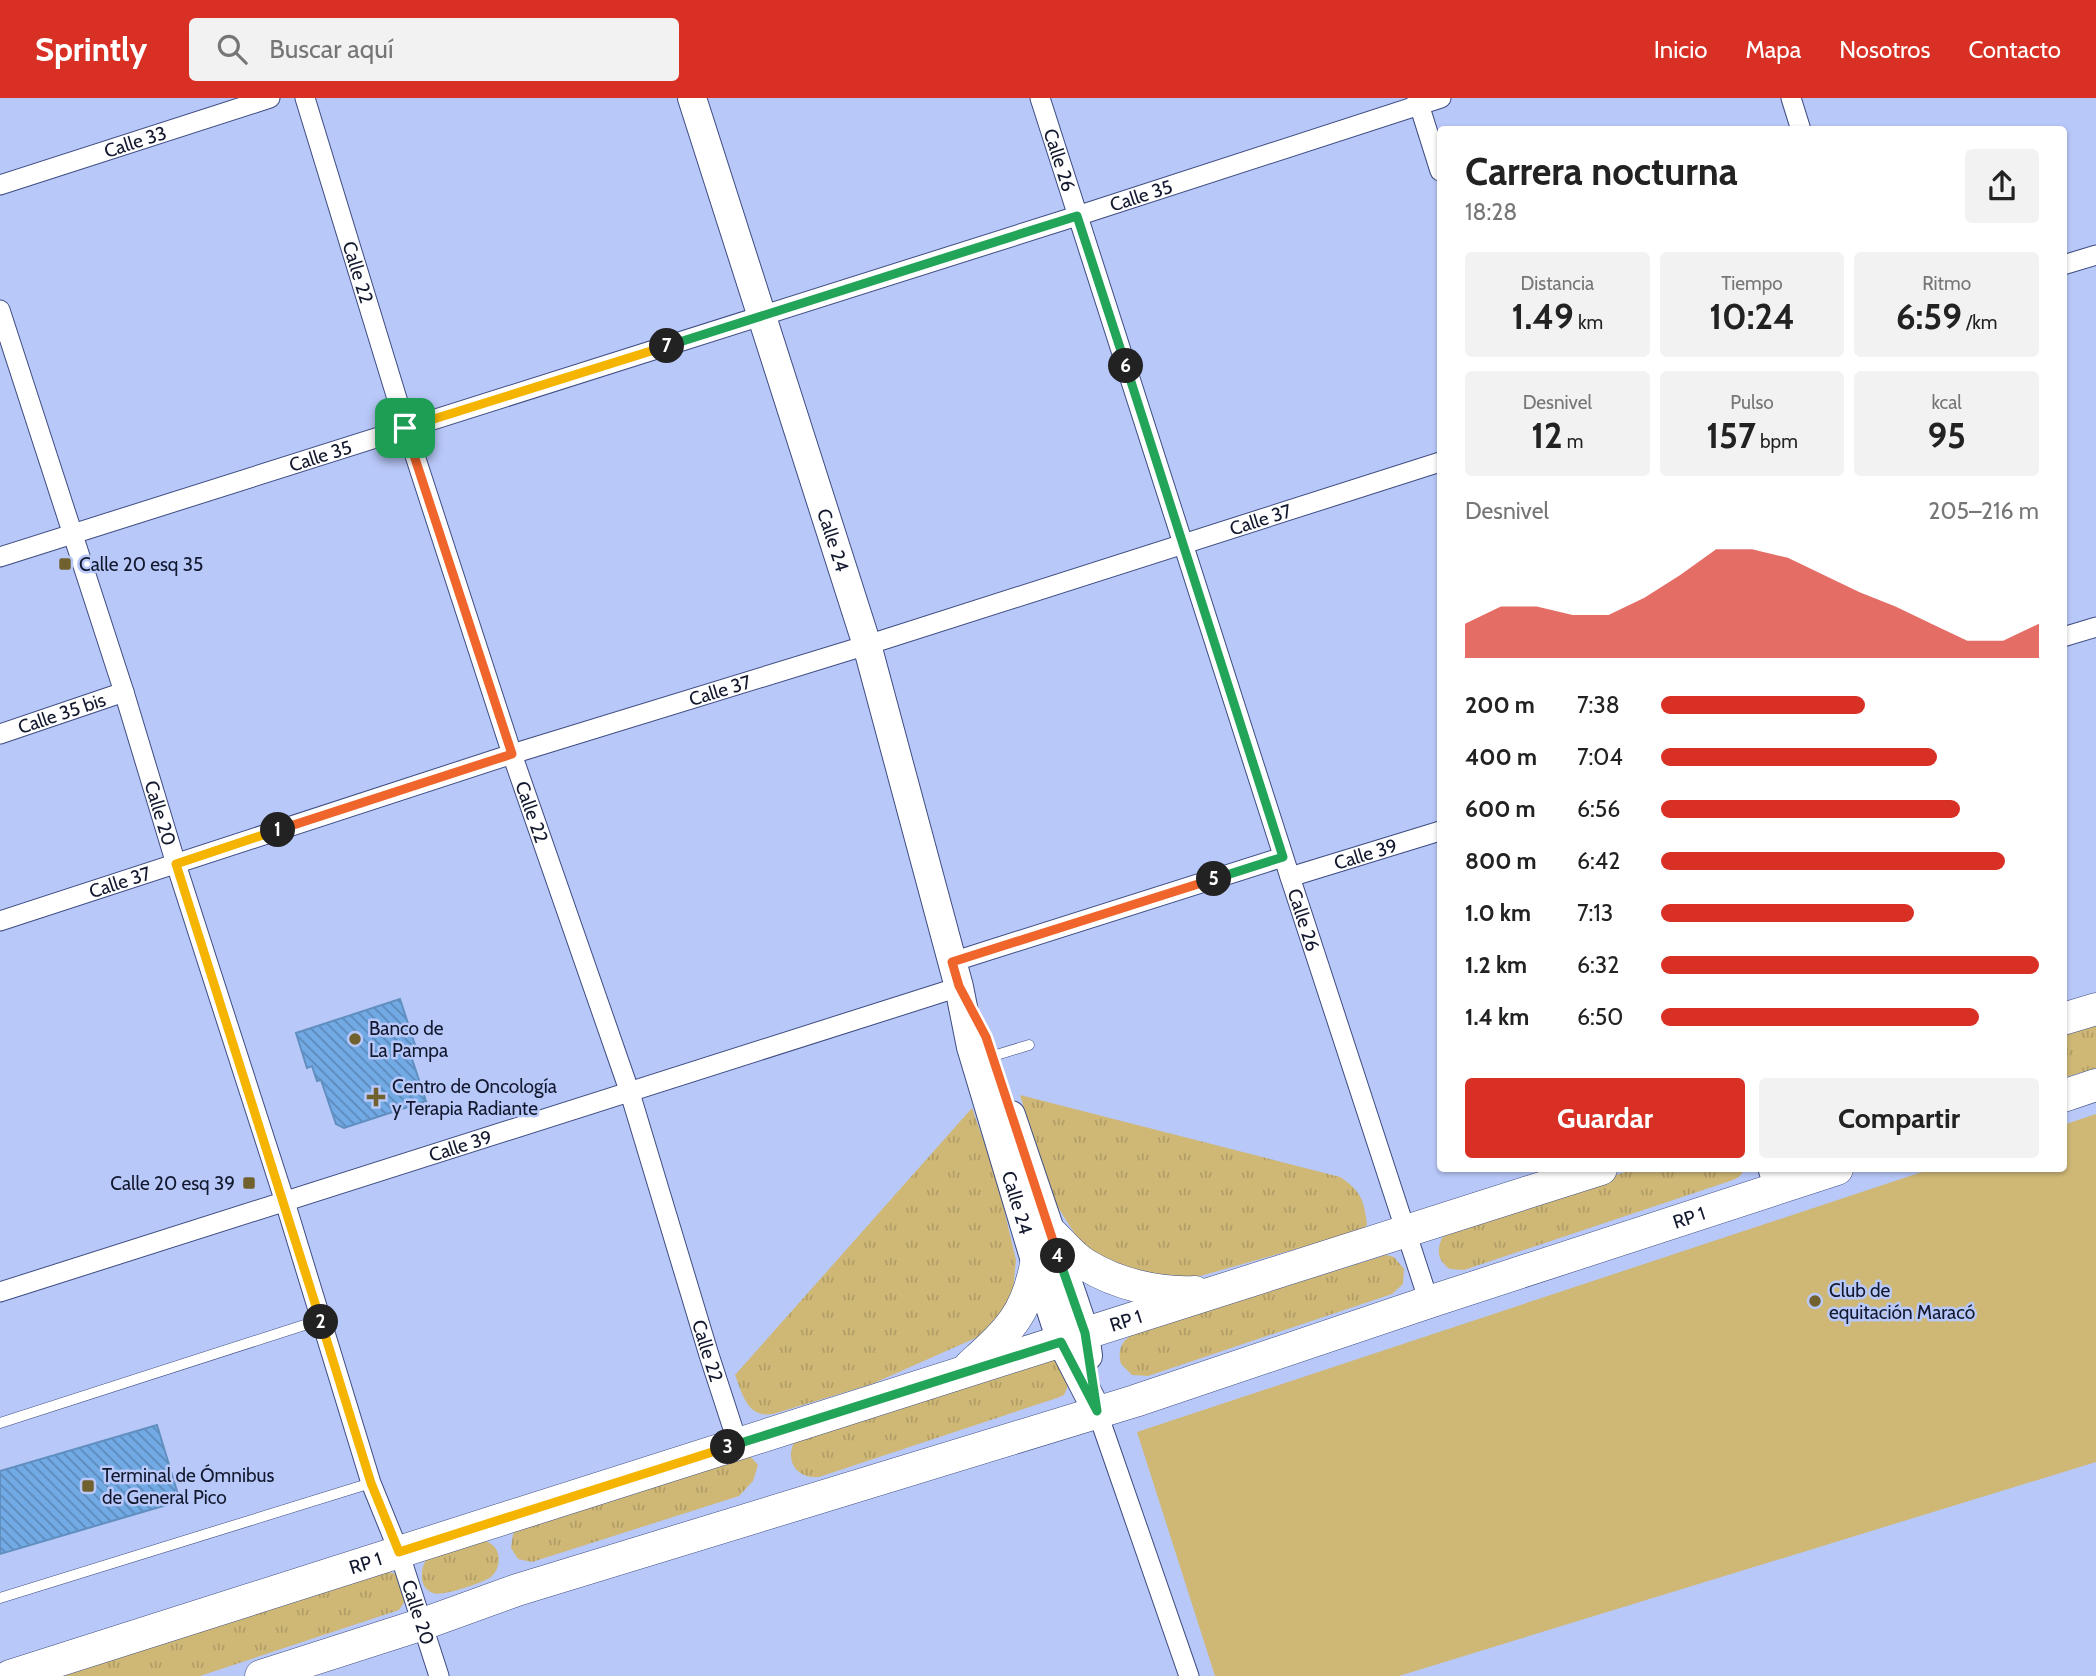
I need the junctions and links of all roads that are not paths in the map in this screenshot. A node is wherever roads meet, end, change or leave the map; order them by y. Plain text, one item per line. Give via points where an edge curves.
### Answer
1 (270, 98) edge
2 (304, 98) edge
3 (692, 98) edge
4 (1040, 98) edge
5 (1441, 98) edge
6 (1791, 98) edge
7 (1418, 102) edge
8 (1800, 126) edge
9 (1437, 162) edge
10 (0, 185) edge
11 (1077, 216) junction
12 (2096, 255) edge
13 (2067, 264) edge
14 (0, 310) edge
15 (762, 315) junction
16 (8, 365) edge
17 (405, 428) junction
18 (1437, 463) edge
19 (73, 534) junction
20 (1183, 543) junction
21 (0, 557) edge
22 (2096, 627) edge
23 (2067, 636) edge
24 (867, 645) junction
25 (124, 692) junction
26 (0, 734) edge
27 (512, 754) junction
28 (1437, 832) edge
29 (1283, 857) junction
30 (176, 864) junction
31 (1290, 877) junction
32 (0, 921) edge
33 (955, 974) junction
34 (2096, 1009) edge
35 (2067, 1018) edge
36 (1028, 1045) dead end
37 (993, 1056) junction
38 (2096, 1085) edge
39 (630, 1093) junction
40 (2067, 1095) edge
41 (1592, 1172) edge
42 (1817, 1172) edge
43 (1771, 1179) edge
44 (285, 1202) junction
45 (1049, 1232) junction
46 (1406, 1232) junction
47 (1036, 1264) junction
48 (1217, 1291) junction
49 (0, 1293) edge
50 (1429, 1301) junction
51 (320, 1320) junction
52 (1073, 1337) junction
53 (964, 1372) junction
54 (1097, 1411) junction
55 (0, 1423) edge
56 (738, 1444) junction
57 (371, 1483) junction
58 (399, 1552) junction
59 (0, 1598) edge
60 (423, 1624) junction
61 (10, 1676) edge
62 (261, 1676) edge
63 (439, 1676) edge
64 (1189, 1676) edge

1 - 10 street, Calle 33
2 - 17 street, Calle 22
3 - 15 street, Calle 24
4 - 11 street, Calle 26
5 - 7 street, Calle 35
6 - 8 street
7 - 9 street
7 - 11 street, Calle 35
11 - 15 street, Calle 35
11 - 20 street, Calle 26
12 - 13 street
14 - 16 street, Calle 20
15 - 17 street, Calle 35
15 - 24 street, Calle 24
16 - 19 street, Calle 20
17 - 19 street, Calle 35
17 - 27 street, Calle 22
18 - 20 street, Calle 37
19 - 21 street, Calle 35
19 - 25 street, Calle 20
20 - 24 street, Calle 37
20 - 29 street, Calle 26
22 - 23 street
24 - 27 street, Calle 37
24 - 33 street, Calle 24
25 - 26 street, Calle 35 bis
25 - 30 street, Calle 20
27 - 30 street, Calle 37
27 - 39 street, Calle 22
28 - 31 street, Calle 39
29 - 31 street, Calle 26
29 - 33 street, Calle 39
30 - 32 street, Calle 37
30 - 44 street, Calle 20
31 - 46 street, Calle 26
33 - 37 street, Calle 24
33 - 39 street, Calle 39
33 - 47 street, Calle 24 via 971,1047
34 - 35 main road
36 - 37 lane
37 - 45 street, Calle 24
38 - 40 main road
39 - 44 street, Calle 39
39 - 56 street, Calle 22
41 - 46 main road, RP 1
42 - 43 main road, RP 1
43 - 50 main road, RP 1
44 - 49 street, Calle 39
44 - 51 street, Calle 20
45 - 48 main road via 1084,1264 1138,1287
45 - 52 street, Calle 24
46 - 48 main road, RP 1
46 - 50 street, Calle 26
47 - 52 street, Calle 24
47 - 53 main road via 1031,1292 1021,1311 999,1340
48 - 52 main road, RP 1
50 - 54 main road, RP 1
51 - 55 lane
51 - 57 street, Calle 20
52 - 53 main road, RP 1
52 - 54 street, Calle 24
53 - 56 main road, RP 1
54 - 60 main road, RP 1 via 517,1590
54 - 64 street, Calle 24
56 - 58 main road, RP 1
57 - 58 street, Calle 20
57 - 59 lane
58 - 60 street, Calle 20
58 - 61 main road, RP 1
60 - 62 main road, RP 1
60 - 63 street, Calle 20

